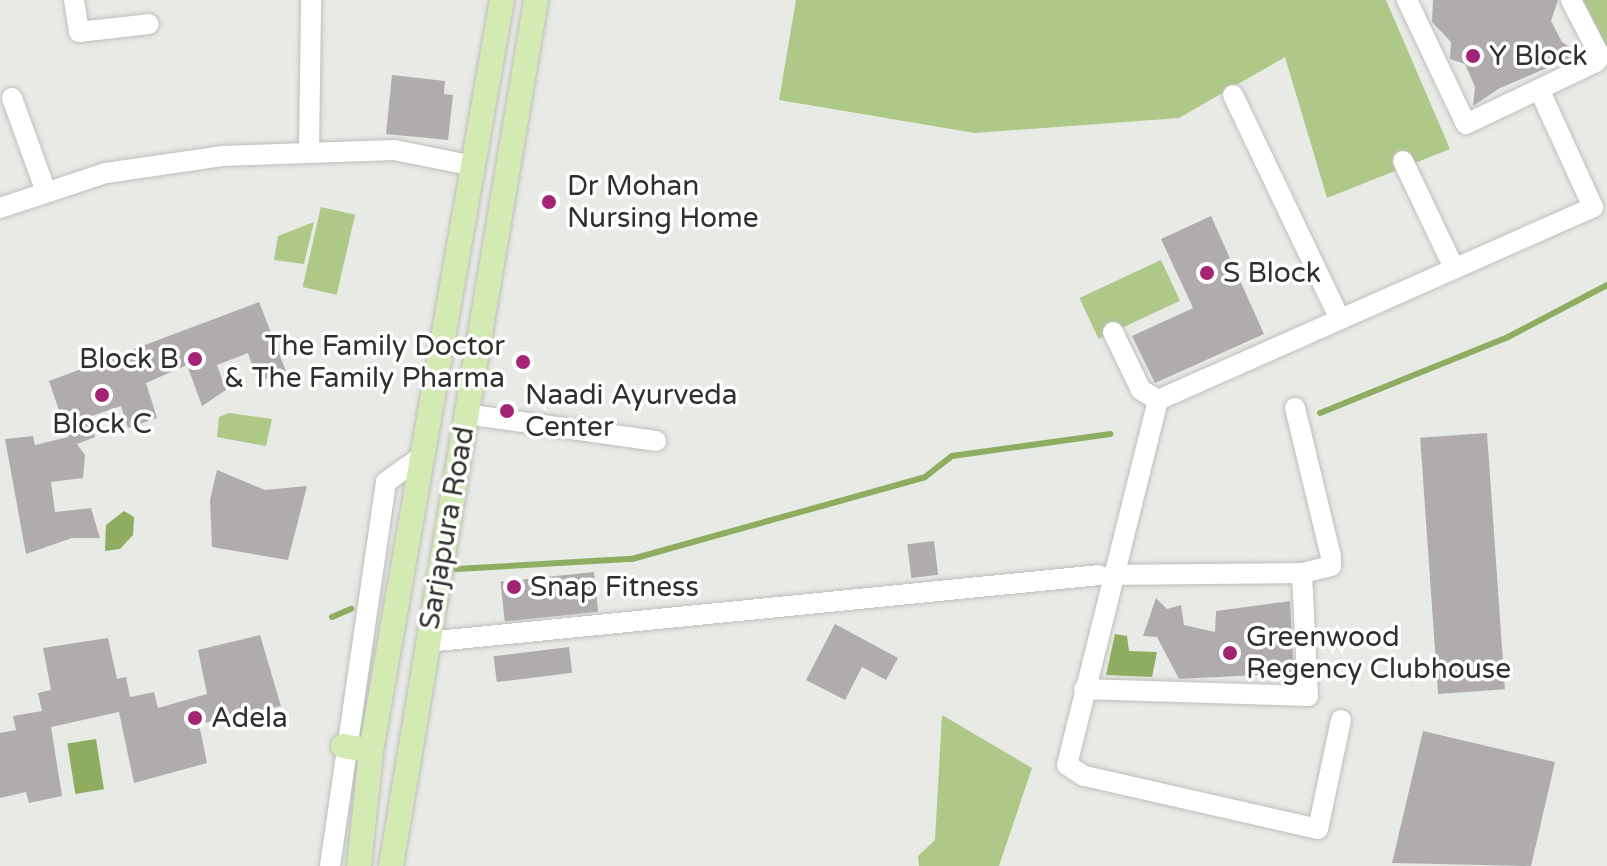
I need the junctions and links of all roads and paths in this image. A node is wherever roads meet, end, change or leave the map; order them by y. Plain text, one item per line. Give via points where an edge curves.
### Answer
1 (74, 0) edge
2 (311, 0) edge
3 (502, 0) edge
4 (536, 0) edge
5 (1407, 0) edge
6 (1571, 0) edge
7 (149, 24) dead end
8 (1540, 91) junction
9 (1233, 95) dead end
10 (12, 98) dead end
11 (309, 151) junction
12 (1403, 161) dead end
13 (474, 166) junction
14 (45, 189) junction
15 (0, 208) edge
16 (1454, 268) junction
17 (1340, 319) junction
18 (1113, 332) dead end
19 (1158, 400) junction
20 (1295, 408) dead end
21 (466, 414) junction
22 (656, 441) dead end
23 (424, 455) junction
24 (1302, 573) junction
25 (1105, 575) junction
26 (427, 642) junction
27 (1084, 689) junction
28 (1341, 720) dead end
29 (343, 746) junction
30 (371, 751) junction
31 (330, 866) edge
32 (359, 866) edge
33 (391, 866) edge

1 - 7 street via 79,32
2 - 11 street
3 - 13 main road, Sarjapura Road
4 - 21 main road, Sarjapura Road
5 - 8 street via 1466,124
6 - 8 street via 1600,56
8 - 16 street via 1593,207
9 - 17 street
10 - 14 street
11 - 13 street via 394,150
11 - 14 street via 208,158
12 - 16 street
13 - 23 main road, Sarjapura Road
14 - 15 street
16 - 17 street
17 - 19 street
18 - 19 street via 1141,390
19 - 25 street
20 - 24 street via 1331,557 1331,566
21 - 22 street
21 - 26 main road, Sarjapura Road
23 - 29 street via 386,482
23 - 30 main road, Sarjapura Road
24 - 25 street
24 - 27 street via 1306,697
25 - 26 street
25 - 27 street
26 - 33 main road, Sarjapura Road
27 - 28 street via 1067,760 1070,772 1308,829 1321,826
29 - 30 main road
29 - 31 street
30 - 32 main road, Sarjapura Road

